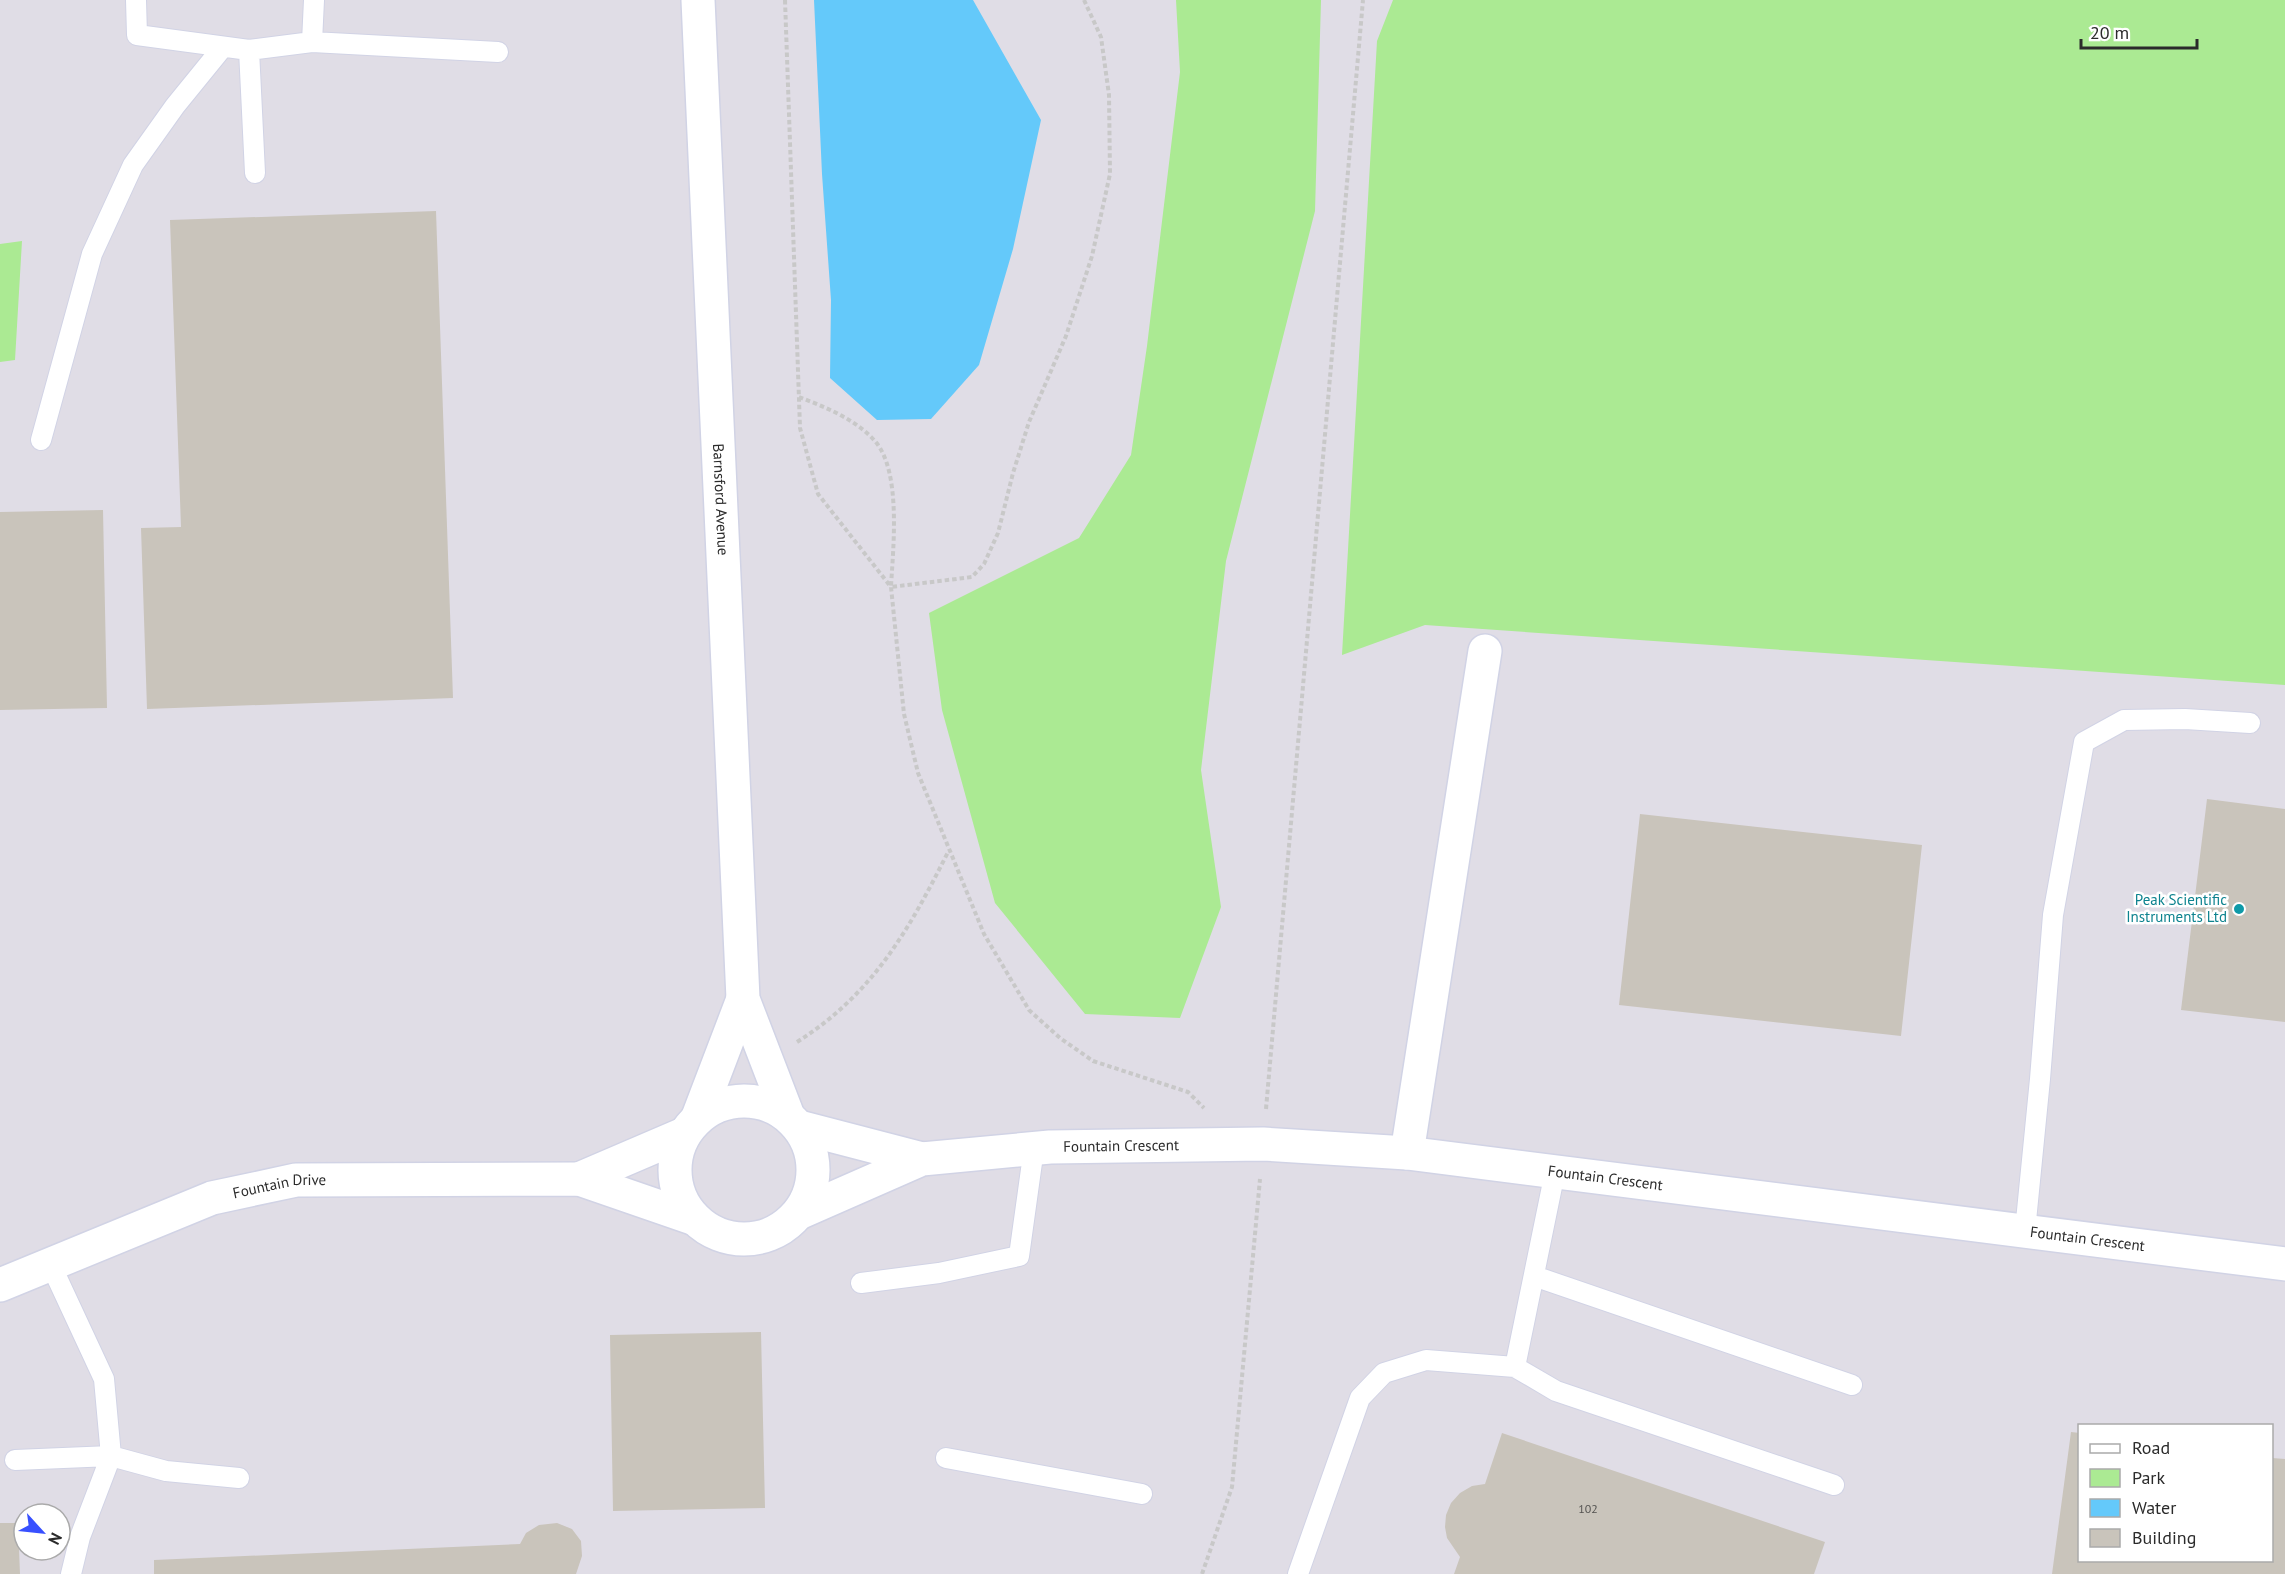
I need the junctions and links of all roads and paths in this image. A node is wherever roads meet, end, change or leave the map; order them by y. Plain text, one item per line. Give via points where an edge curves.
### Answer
1 (136, 0) edge
2 (314, 0) edge
3 (698, 0) edge
4 (785, 0) edge
5 (1084, 0) edge
6 (1363, 0) edge
7 (312, 42) junction
8 (223, 47) junction
9 (249, 50) junction
10 (498, 52) dead end
11 (255, 173) dead end
12 (799, 397) junction
13 (40, 440) dead end
14 (891, 587) junction
15 (1485, 651) dead end
16 (2250, 723) dead end
17 (949, 851) junction
18 (743, 999) junction
19 (763, 1051) junction
20 (793, 1122) junction
21 (691, 1126) junction
22 (1263, 1144) junction
23 (1215, 1145) junction
24 (1034, 1148) junction
25 (1407, 1153) junction
26 (922, 1159) junction
27 (1555, 1172) junction
28 (579, 1179) junction
29 (799, 1213) junction
30 (692, 1218) junction
31 (2025, 1231) junction
32 (2285, 1264) edge
33 (51, 1265) junction
34 (1534, 1276) junction
35 (861, 1283) dead end
36 (0, 1286) edge
37 (1515, 1367) junction
38 (1852, 1385) dead end
39 (111, 1456) junction
40 (946, 1458) dead end
41 (15, 1460) dead end
42 (239, 1478) dead end
43 (1834, 1485) dead end
44 (1142, 1494) dead end
45 (71, 1574) edge
46 (1202, 1574) edge
47 (1298, 1574) edge

1 - 8 lane via 137,35
2 - 7 lane
3 - 18 street, Barnsford Avenue
4 - 12 path
5 - 14 path via 1101,37 1109,95 1110,174 1092,256 1066,336 1029,422 998,534 984,564 972,577
6 - 22 path
7 - 9 lane
7 - 10 lane
8 - 9 lane
8 - 13 lane via 133,165 92,254
9 - 11 lane
12 - 14 path via 800,428 818,494
12 - 14 path via 853,423 875,441 889,468 893,500
14 - 17 path via 904,714 918,773
15 - 25 street
16 - 31 lane via 2124,720 2084,742 2053,915
17 - 19 path via 889,957 856,996 822,1026 788,1048
17 - 23 path via 984,934 1029,1010 1093,1061 1188,1092 1211,1115
18 - 19 street, Barnsford Avenue
18 - 21 street, Barnsford Avenue
19 - 20 street, Barnsford Avenue
20 - 21 street via 771,1106 752,1101 714,1107
20 - 26 street, Fountain Crescent
20 - 29 street via 810,1147 813,1169 810,1192
21 - 28 street, Fountain Drive
21 - 30 street via 676,1154 674,1176 679,1198
22 - 23 street, Fountain Crescent
22 - 25 street, Fountain Crescent
22 - 46 path via 1232,1486
23 - 24 street, Fountain Crescent
24 - 26 street, Fountain Crescent
24 - 35 lane via 1019,1256 939,1274
25 - 27 street, Fountain Crescent
26 - 29 street, Fountain Crescent
27 - 31 street, Fountain Crescent
27 - 34 lane
28 - 30 street, Fountain Drive
28 - 33 street, Fountain Drive via 296,1180 212,1198
29 - 30 street via 781,1230 758,1239 734,1240 711,1233
31 - 32 street, Fountain Crescent
33 - 36 street, Fountain Drive
33 - 39 lane via 104,1379
34 - 37 lane
34 - 38 lane
37 - 43 lane via 1556,1391
37 - 47 lane via 1426,1360 1384,1373 1360,1398
39 - 41 lane
39 - 42 lane via 166,1471
39 - 45 lane via 80,1537
40 - 44 lane

